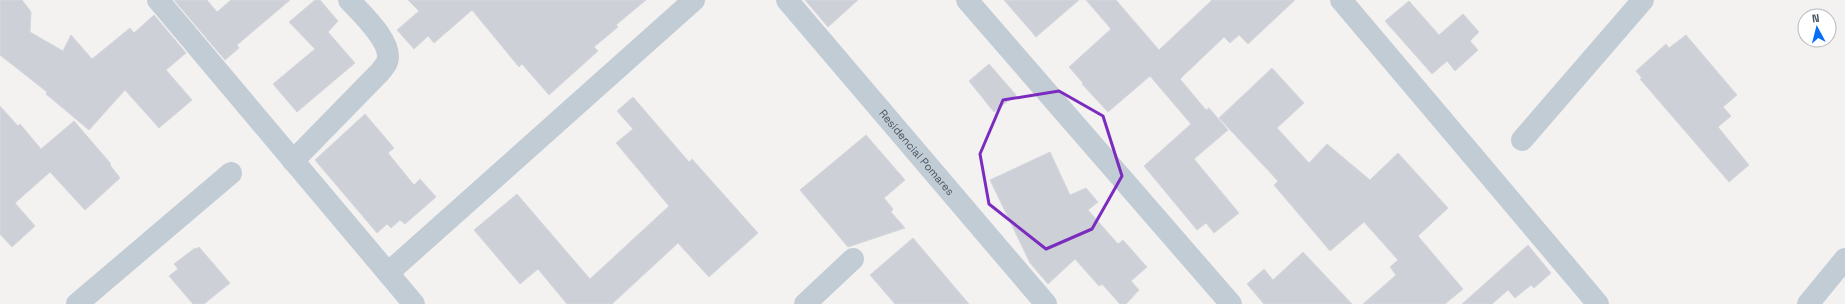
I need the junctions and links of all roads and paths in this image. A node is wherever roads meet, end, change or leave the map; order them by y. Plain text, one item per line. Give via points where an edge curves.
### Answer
1 (158, 0) edge
2 (350, 0) edge
3 (694, 0) edge
4 (787, 0) edge
5 (968, 0) edge
6 (1341, 0) edge
7 (1643, 0) edge
8 (1522, 140) dead end
9 (293, 161) junction
10 (231, 174) dead end
11 (853, 259) dead end
12 (1845, 259) edge
13 (388, 273) junction
14 (77, 304) edge
15 (414, 304) edge
16 (805, 304) edge
17 (1046, 304) edge
18 (1231, 304) edge
19 (1598, 304) edge
20 (1808, 304) edge

1 - 9 street
2 - 9 street via 382,37 387,50 387,61 380,72
3 - 13 street
4 - 17 street, Residencial Pomares
5 - 18 street
6 - 19 street
7 - 8 street
9 - 13 street
10 - 14 street
11 - 16 street
12 - 20 street
13 - 15 street

